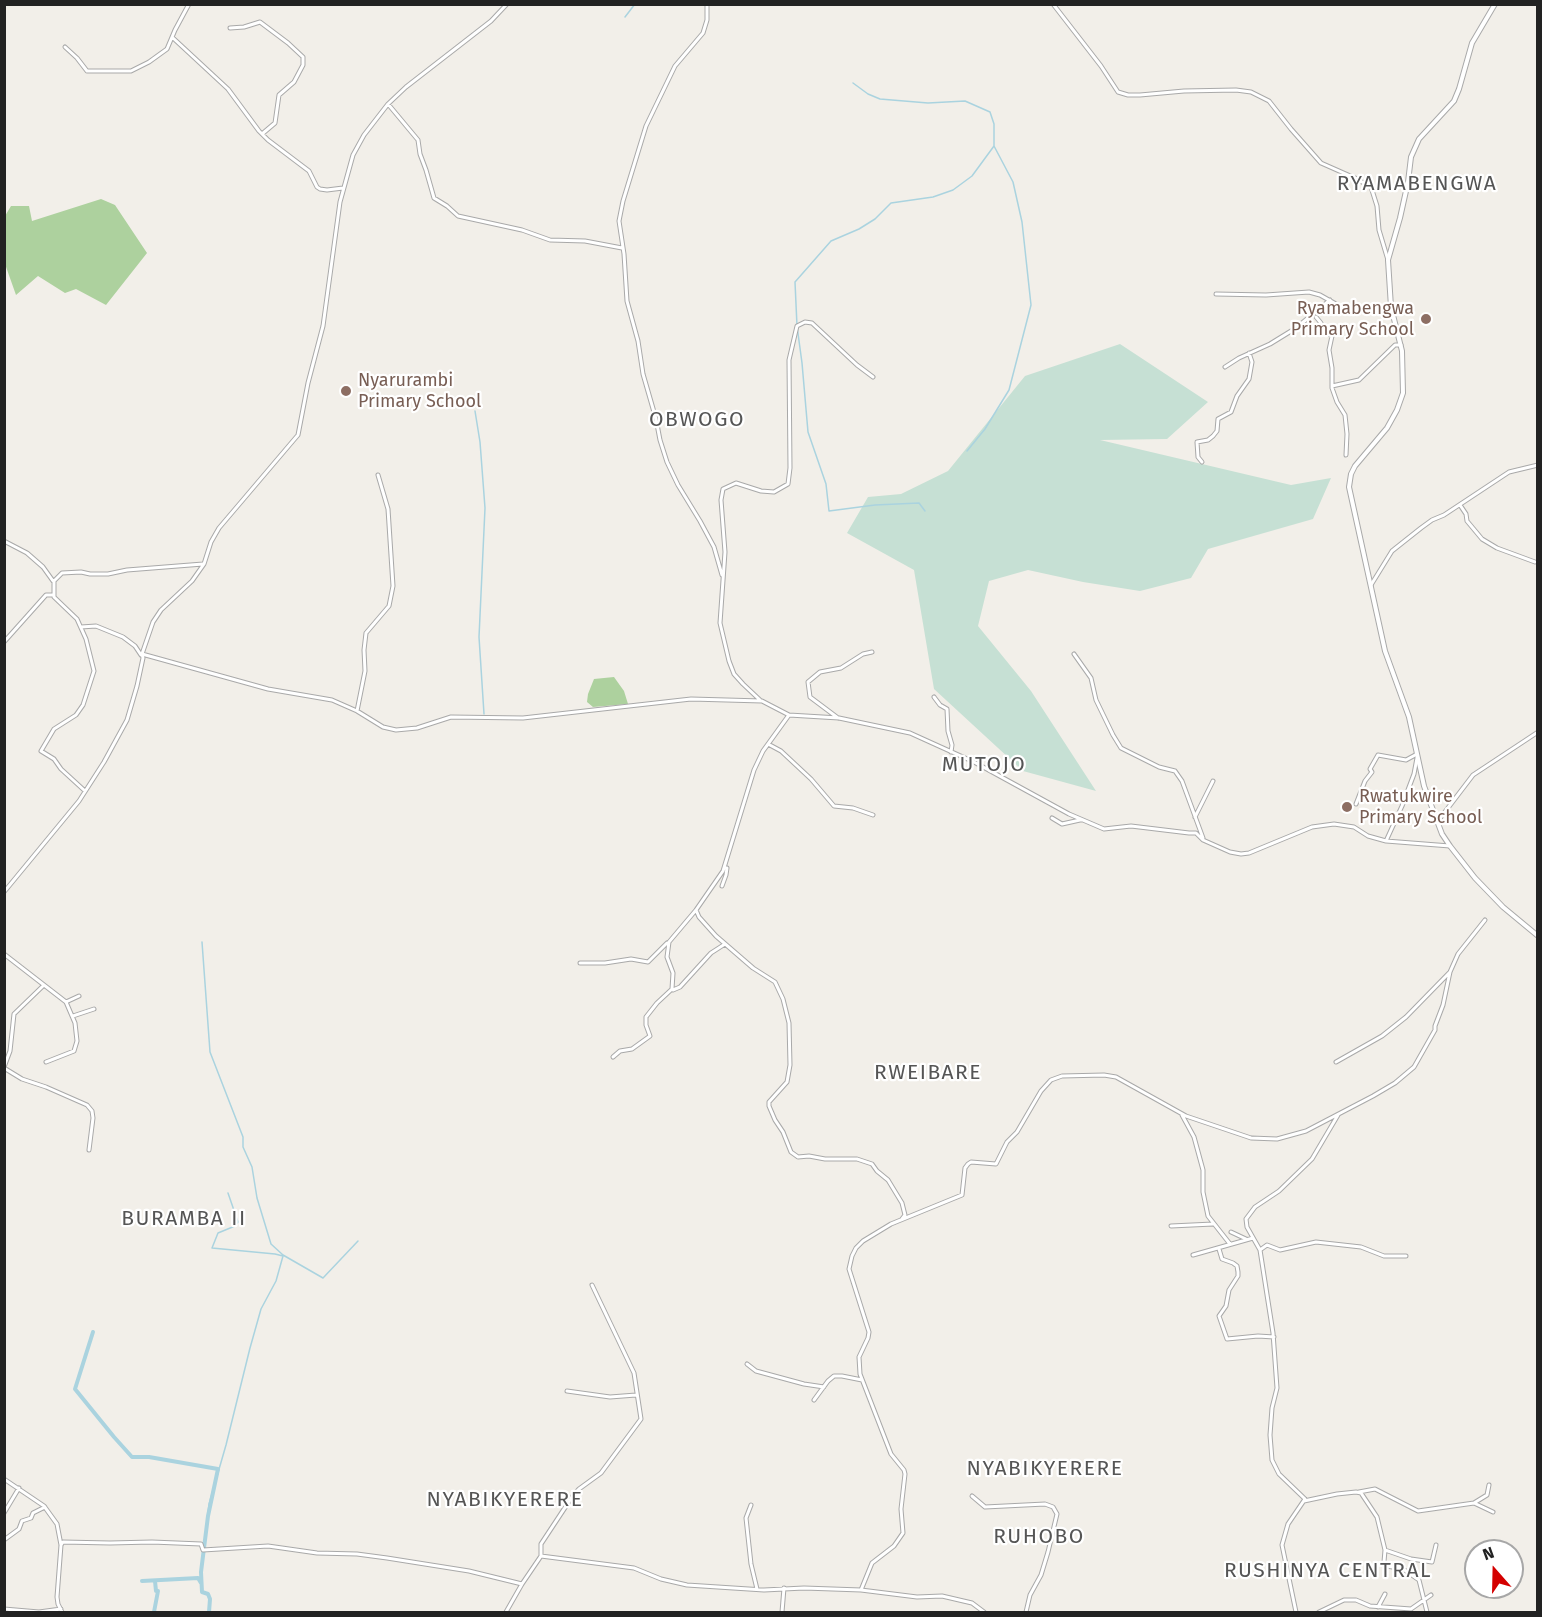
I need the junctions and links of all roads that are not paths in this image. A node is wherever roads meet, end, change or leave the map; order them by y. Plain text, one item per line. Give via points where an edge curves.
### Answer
1 (189, 4) edge
2 (507, 4) edge
3 (707, 4) edge
4 (1053, 4) edge
5 (1495, 4) edge
6 (230, 28) dead end
7 (173, 38) junction
8 (65, 47) dead end
9 (388, 104) junction
10 (262, 134) junction
11 (343, 189) junction
12 (622, 248) junction
13 (1388, 260) junction
14 (1216, 294) dead end
15 (1330, 300) junction
16 (1390, 306) junction
17 (1316, 317) dead end
18 (1401, 345) junction
19 (1249, 353) junction
20 (1225, 367) dead end
21 (873, 376) dead end
22 (1332, 386) junction
23 (1346, 455) dead end
24 (1202, 462) dead end
25 (1538, 465) edge
26 (378, 475) dead end
27 (1460, 505) junction
28 (4, 541) edge
29 (1535, 562) dead end
30 (204, 564) junction
31 (722, 575) junction
32 (54, 581) junction
33 (1371, 586) junction
34 (54, 594) junction
35 (81, 627) junction
36 (4, 642) edge
37 (872, 652) dead end
38 (1074, 654) dead end
39 (143, 656) junction
40 (934, 697) dead end
41 (762, 701) junction
42 (357, 711) junction
43 (789, 715) junction
44 (838, 718) junction
45 (1538, 732) edge
46 (768, 744) junction
47 (951, 752) junction
48 (1418, 753) junction
49 (1213, 781) dead end
50 (85, 791) junction
51 (1356, 804) dead end
52 (873, 815) dead end
53 (1195, 817) junction
54 (1052, 818) dead end
55 (1082, 820) junction
56 (1437, 821) junction
57 (1203, 840) junction
58 (1386, 841) junction
59 (1450, 846) junction
60 (724, 868) junction
61 (722, 886) dead end
62 (4, 892) edge
63 (696, 910) junction
64 (1485, 920) dead end
65 (1538, 936) edge
66 (669, 942) junction
67 (726, 944) junction
68 (4, 954) edge
69 (580, 963) dead end
70 (1450, 972) junction
71 (44, 986) junction
72 (671, 991) junction
73 (79, 996) dead end
74 (66, 1002) junction
75 (94, 1009) dead end
76 (74, 1017) junction
77 (613, 1057) dead end
78 (46, 1062) dead end
79 (1336, 1062) dead end
80 (4, 1067) edge
81 (1182, 1114) junction
82 (1339, 1114) junction
83 (89, 1150) dead end
84 (902, 1221) junction
85 (1213, 1224) junction
86 (1171, 1226) dead end
87 (1231, 1232) dead end
88 (1253, 1238) junction
89 (1247, 1239) junction
90 (1230, 1244) junction
91 (1219, 1249) junction
92 (1260, 1250) junction
93 (1193, 1255) dead end
94 (1406, 1256) dead end
95 (592, 1285) dead end
96 (1274, 1337) junction
97 (747, 1364) dead end
98 (862, 1380) junction
99 (824, 1387) junction
100 (567, 1391) dead end
101 (636, 1395) junction
102 (814, 1400) dead end
103 (4, 1479) edge
104 (1490, 1485) dead end
105 (19, 1488) junction
106 (1359, 1492) junction
107 (972, 1496) dead end
108 (1304, 1501) junction
109 (1474, 1503) junction
110 (751, 1505) dead end
111 (45, 1507) junction
112 (1493, 1512) dead end
113 (4, 1513) edge
114 (4, 1540) edge
115 (61, 1545) junction
116 (1436, 1545) dead end
117 (1385, 1550) junction
118 (541, 1556) junction
119 (522, 1584) junction
120 (784, 1588) junction
121 (757, 1589) junction
122 (861, 1590) junction
123 (1384, 1594) dead end
124 (1431, 1595) dead end
125 (1425, 1601) junction
126 (1378, 1607) junction
127 (4, 1609) edge
128 (61, 1611) edge
129 (507, 1612) edge
130 (782, 1612) edge
131 (984, 1612) edge
132 (1026, 1612) edge
133 (1296, 1612) edge
134 (1319, 1612) edge
135 (1427, 1612) edge

1 - 7 street
2 - 9 street
3 - 12 street via 703,33 675,66 643,134 620,212
4 - 13 street via 1119,92 1140,95 1236,90 1269,101 1321,163 1371,187
5 - 13 street via 1472,43 1454,101 1412,152
6 - 10 street via 260,22 303,57 294,82 279,95 275,123
7 - 8 street via 167,49 131,71 87,71
7 - 10 street via 228,89
9 - 11 street via 353,155
9 - 12 street via 418,140 434,198 458,216 550,240
10 - 11 street via 309,171 320,189
11 - 30 street via 323,326 298,435 219,528
12 - 31 street via 626,295 660,440 678,485 714,547
13 - 16 street
14 - 15 street via 1309,292
15 - 16 street via 1352,310
15 - 19 street via 1296,328
16 - 18 street
17 - 22 street via 1324,332 1332,336
18 - 22 street via 1395,345 1359,380
18 - 33 street via 1403,393 1397,410 1355,466 1350,479 1350,496
19 - 20 street
19 - 24 street via 1249,379 1231,412 1218,419 1217,431 1211,438 1197,442
21 - 31 street via 812,324 795,327 789,360 789,479 774,492 736,483 723,489
22 - 23 street via 1344,415
25 - 27 street via 1509,472
26 - 42 street via 388,509 393,586 389,606 366,633 365,671
27 - 29 street via 1470,526 1482,539
27 - 33 street via 1427,523 1392,551
28 - 32 street via 27,553
30 - 32 street via 108,574 62,573
30 - 39 street via 153,622
31 - 41 street via 720,623 729,661 734,674
32 - 34 street
33 - 48 street via 1385,651
34 - 35 street
34 - 36 street via 46,595
35 - 39 street via 96,626 123,637
35 - 50 street via 93,679 76,715 54,729 41,751
37 - 44 street via 841,668 820,672 808,682 810,697
38 - 53 street via 1090,678 1096,700 1121,748 1175,771
39 - 42 street via 268,689 332,700
39 - 50 street via 127,720
40 - 47 street via 947,709
41 - 42 street via 691,699 523,718 451,717 406,730 383,727
41 - 43 street
43 - 44 street
43 - 46 street
44 - 47 street via 910,733
45 - 56 street via 1473,775
46 - 52 street via 811,779 834,806 853,807
46 - 60 street via 754,770
47 - 55 street
48 - 51 street via 1406,760 1378,755
48 - 56 street via 1424,786
48 - 58 street via 1414,774
49 - 53 street
50 - 62 street
53 - 57 street
54 - 55 street via 1062,824
55 - 57 street via 1104,829 1131,826 1196,833
56 - 59 street
57 - 58 street via 1241,854 1312,826 1334,824 1354,827
58 - 59 street
59 - 65 street via 1503,907
60 - 61 street
60 - 63 street
63 - 66 street
63 - 67 street
64 - 70 street via 1458,954
66 - 69 street via 648,962 631,959
66 - 72 street
67 - 72 street
67 - 84 street via 776,982 783,999 789,1023 790,1065 787,1082 769,1106 791,1152 798,1157 857,1159 873,1164 902,1203
68 - 71 street
70 - 79 street via 1382,1036
70 - 82 street via 1436,1030 1417,1064 1395,1083
71 - 74 street
71 - 80 street via 14,1014
72 - 77 street via 646,1017 650,1036 647,1040
73 - 74 street
74 - 76 street
75 - 76 street
76 - 78 street via 75,1048
80 - 83 street via 22,1079 87,1105 93,1118
81 - 82 street via 1251,1138 1270,1140 1295,1135
81 - 84 street via 1116,1077 1055,1078 1041,1091 996,1164 971,1162 965,1168 962,1195
81 - 85 street via 1194,1137 1203,1170 1204,1202
82 - 88 street via 1312,1159 1247,1216
84 - 98 street via 863,1241 852,1256 850,1277 869,1332 859,1357
85 - 86 street
85 - 90 street
87 - 89 street
88 - 89 street
88 - 92 street
89 - 90 street
90 - 91 street
91 - 93 street
91 - 96 street via 1222,1259 1237,1266 1238,1272 1219,1316 1227,1339
92 - 94 street via 1267,1245 1280,1250 1316,1242 1361,1247 1384,1256
92 - 96 street
95 - 101 street via 634,1373
96 - 108 street via 1277,1388 1270,1435 1272,1461
97 - 99 street via 756,1371
98 - 99 street via 834,1376
98 - 122 street via 891,1454 905,1474 903,1533 894,1546 872,1563
99 - 102 street
100 - 101 street via 610,1397
101 - 118 street via 640,1421 601,1473 572,1497 541,1544
103 - 105 street
104 - 109 street via 1487,1495
105 - 111 street
105 - 113 street
106 - 108 street
106 - 109 street via 1375,1489 1418,1511
106 - 117 street via 1376,1514
107 - 132 street via 985,1507 1045,1504 1057,1514 1041,1575
108 - 133 street via 1285,1530 1282,1545
109 - 112 street
110 - 121 street via 746,1518
111 - 114 street via 22,1521 20,1529
111 - 115 street via 57,1524
115 - 119 street via 153,1542 201,1544 203,1550 268,1546 387,1558
115 - 128 street via 57,1597
116 - 117 street via 1432,1563
117 - 125 street via 1384,1562 1414,1576 1421,1584
118 - 119 street
118 - 121 street via 634,1568 687,1585
119 - 129 street
120 - 121 street
120 - 122 street
120 - 130 street
122 - 131 street via 960,1599
123 - 126 street
124 - 125 street
125 - 126 street via 1411,1610
125 - 135 street
126 - 134 street via 1344,1600
127 - 128 street

